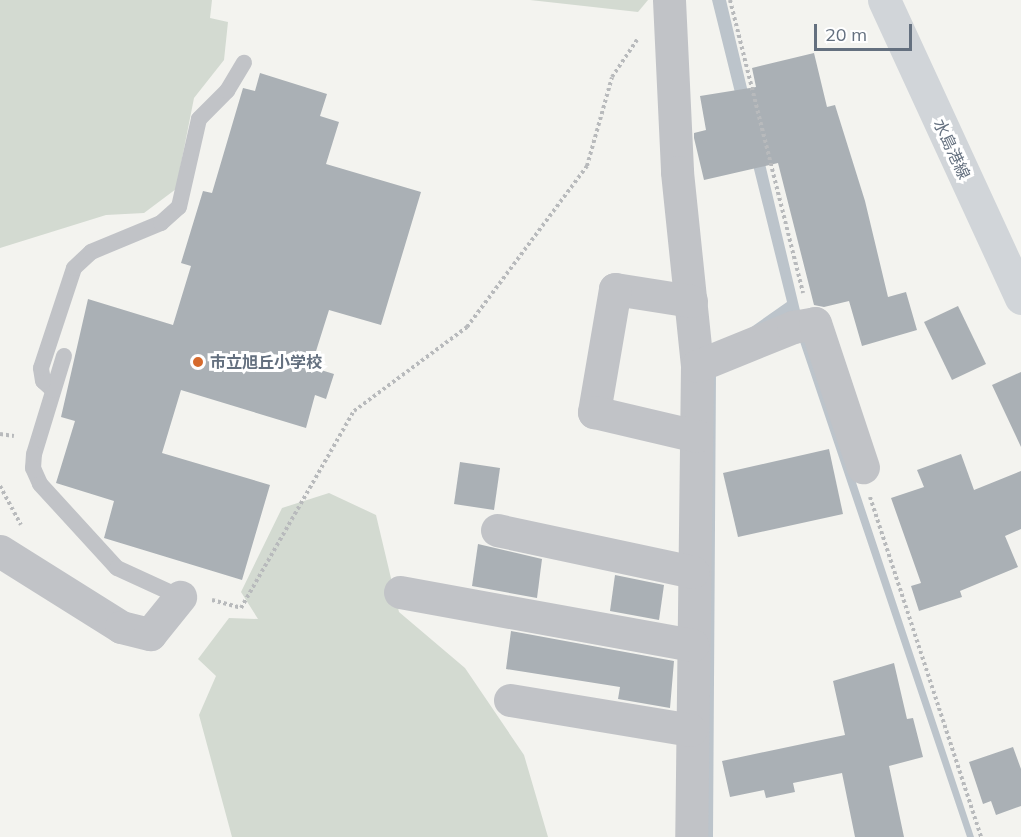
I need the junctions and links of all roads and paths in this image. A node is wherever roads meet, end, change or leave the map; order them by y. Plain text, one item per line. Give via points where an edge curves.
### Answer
1 (669, 0) edge
2 (730, 0) edge
3 (884, 0) edge
4 (644, 29) dead end
5 (244, 63) dead end
6 (1021, 298) edge
7 (691, 302) junction
8 (803, 324) junction
9 (64, 356) dead end
10 (714, 361) junction
11 (52, 390) junction
12 (696, 436) junction
13 (863, 467) joint
14 (498, 530) dead end
15 (0, 551) edge
16 (693, 572) junction
17 (400, 592) dead end
18 (180, 597) junction
19 (692, 645) junction
20 (510, 700) dead end
21 (691, 730) junction
22 (691, 837) edge
23 (981, 837) edge

1 - 7 street via 677,172
2 - 8 path
3 - 6 main road, 水島港線
4 - 18 path via 612,77 587,166 467,327 354,411 241,608 216,600
5 - 11 lane via 227,91 199,119 179,207 161,223 91,252 74,268 41,368 43,381
7 - 10 street
7 - 12 street via 615,289 594,412
8 - 10 street
8 - 13 street via 815,323
9 - 11 lane
10 - 12 street
11 - 18 lane via 34,454 33,468 40,484 117,568
12 - 16 street
13 - 23 path
14 - 16 street
15 - 18 street via 121,627 150,634
16 - 19 street
17 - 19 street
19 - 21 street
20 - 21 street
21 - 22 street

